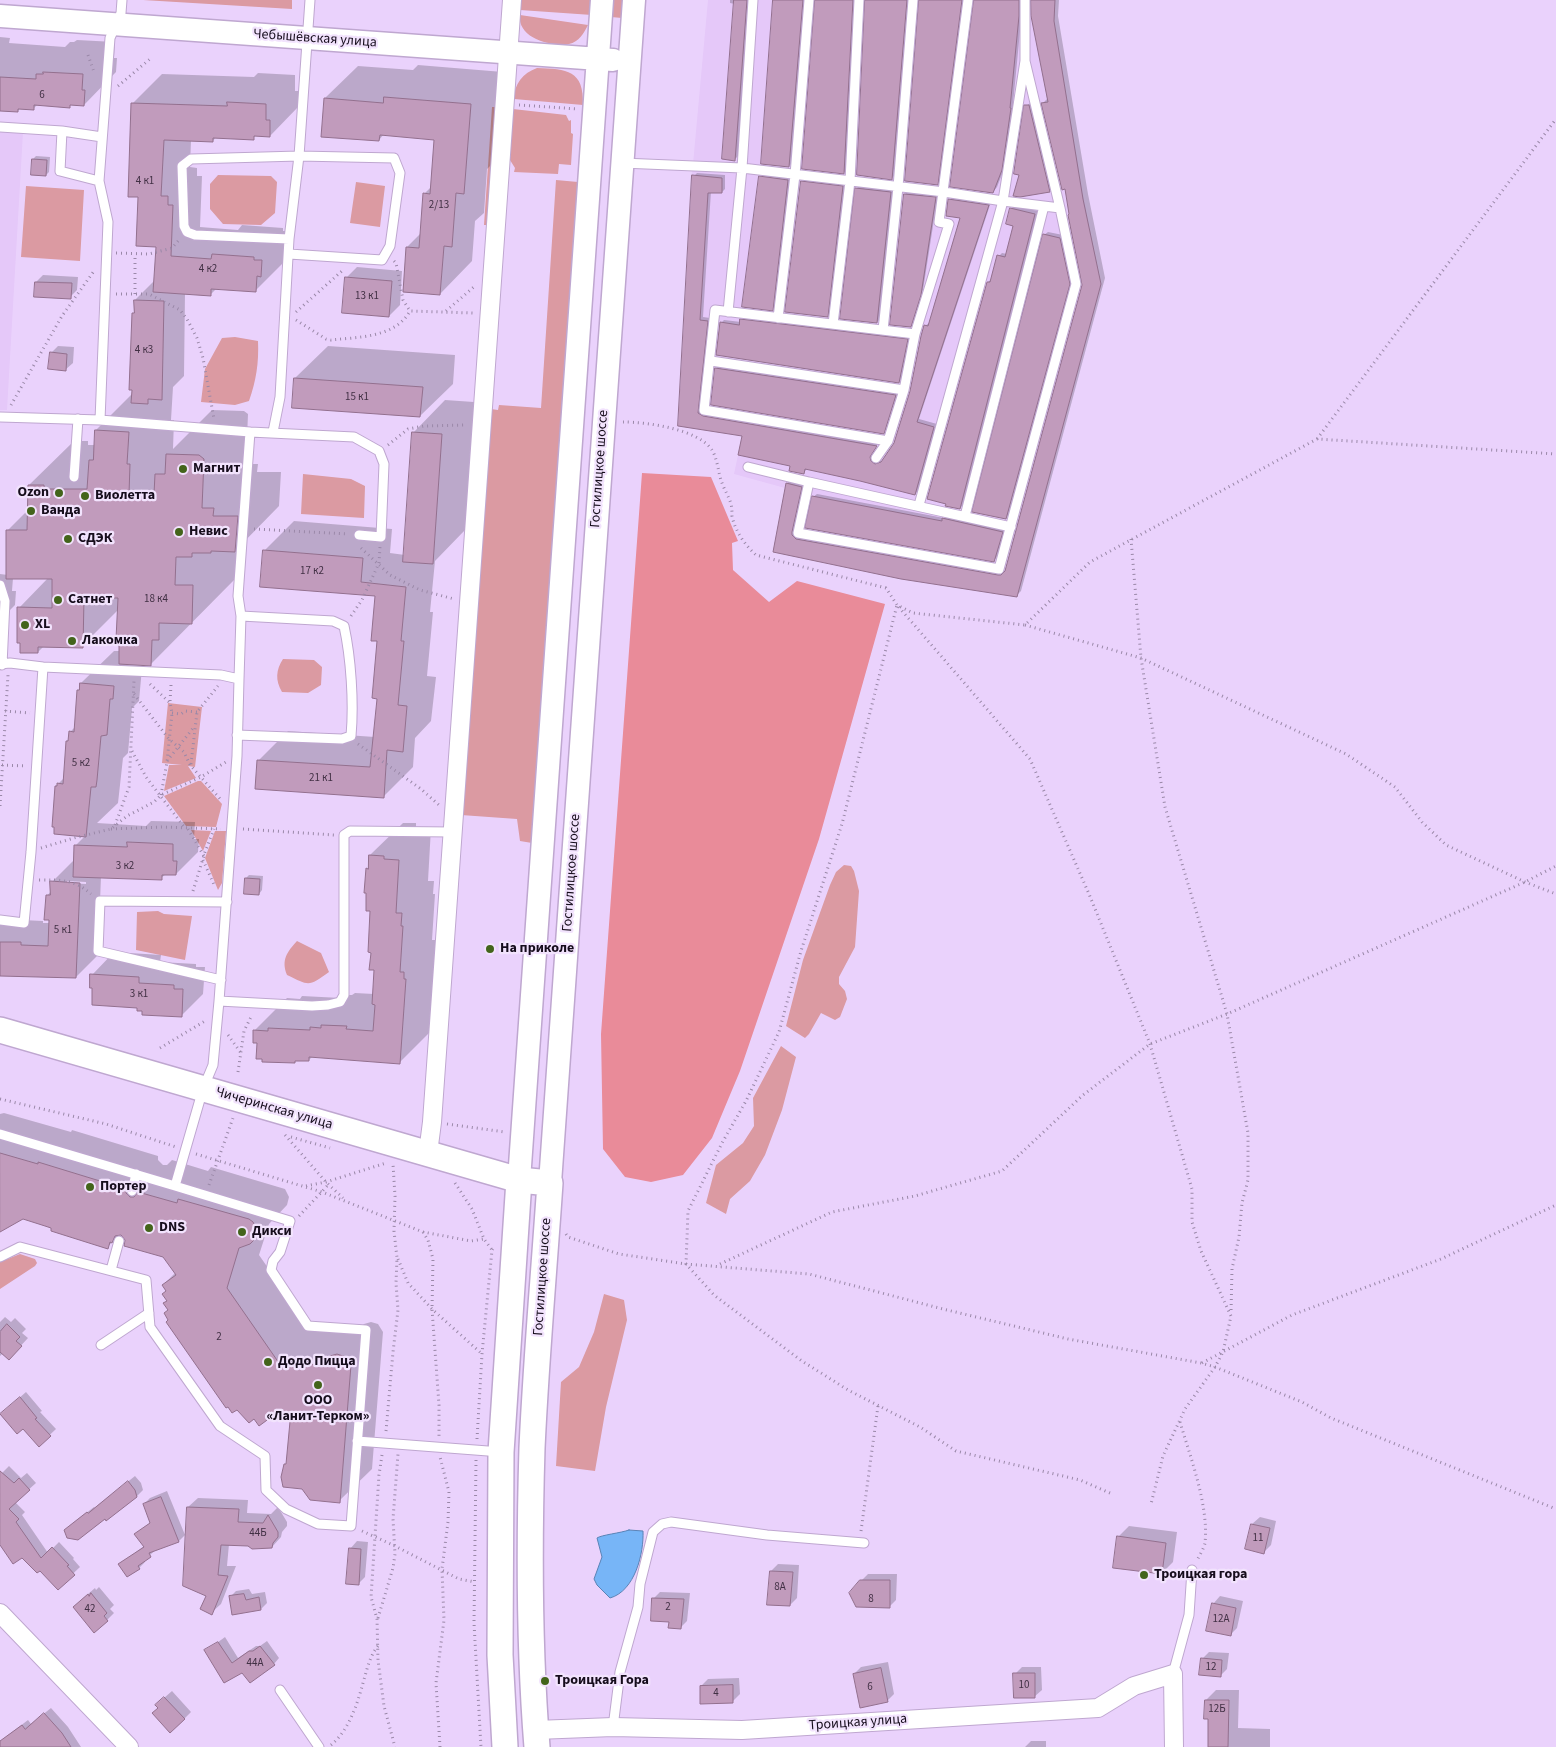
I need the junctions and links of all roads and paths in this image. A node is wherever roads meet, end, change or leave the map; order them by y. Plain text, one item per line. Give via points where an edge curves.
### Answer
1 (122, 0) edge
2 (310, 0) edge
3 (512, 0) edge
4 (602, 0) edge
5 (634, 0) edge
6 (753, 0) edge
7 (809, 0) edge
8 (859, 0) edge
9 (913, 0) edge
10 (968, 0) edge
11 (1025, 0) edge
12 (0, 16) edge
13 (116, 24) junction
14 (307, 38) junction
15 (508, 53) junction
16 (598, 58) junction
17 (150, 59) dead end
18 (629, 61) junction
19 (1025, 61) junction
20 (113, 90) dead end
21 (514, 104) dead end
22 (579, 109) dead end
23 (1556, 119) edge
24 (0, 127) edge
25 (62, 131) junction
26 (102, 136) junction
27 (299, 156) junction
28 (622, 163) junction
29 (742, 168) junction
30 (796, 175) junction
31 (99, 181) junction
32 (850, 181) junction
33 (898, 187) junction
34 (944, 192) junction
35 (1002, 201) junction
36 (1044, 206) junction
37 (1060, 208) junction
38 (187, 232) junction
39 (290, 239) junction
40 (386, 252) junction
41 (107, 253) junction
42 (289, 254) junction
43 (136, 255) junction
44 (353, 258) junction
45 (476, 286) dead end
46 (105, 294) junction
47 (135, 294) junction
48 (410, 311) junction
49 (445, 312) junction
50 (728, 312) junction
51 (473, 313) dead end
52 (778, 318) junction
53 (833, 324) junction
54 (883, 330) junction
55 (915, 334) junction
56 (710, 361) junction
57 (904, 390) junction
58 (4, 414) edge
59 (78, 419) junction
60 (100, 420) junction
61 (604, 421) junction
62 (467, 426) dead end
63 (216, 429) junction
64 (250, 432) junction
65 (273, 432) junction
66 (1317, 439) junction
67 (888, 441) junction
68 (379, 451) junction
69 (1556, 454) edge
70 (876, 458) dead end
71 (748, 467) dead end
72 (74, 477) dead end
73 (809, 482) junction
74 (919, 505) junction
75 (965, 516) junction
76 (1011, 526) junction
77 (243, 528) junction
78 (345, 534) junction
79 (381, 536) junction
80 (355, 537) junction
81 (1131, 540) junction
82 (359, 546) dead end
83 (379, 563) junction
84 (0, 585) edge
85 (455, 599) dead end
86 (897, 605) junction
87 (241, 616) junction
88 (1025, 625) junction
89 (344, 626) junction
90 (1141, 658) junction
91 (4, 664) edge
92 (43, 667) junction
93 (134, 671) junction
94 (171, 672) junction
95 (221, 674) junction
96 (239, 679) junction
97 (134, 694) junction
98 (170, 702) junction
99 (5, 711) junction
100 (197, 712) junction
101 (40, 713) junction
102 (172, 713) junction
103 (195, 726) junction
104 (237, 734) junction
105 (351, 736) junction
106 (169, 739) junction
107 (178, 747) junction
108 (132, 751) junction
109 (237, 756) junction
110 (167, 762) junction
111 (190, 764) junction
112 (2, 765) junction
113 (36, 766) junction
114 (201, 778) junction
115 (161, 795) junction
116 (439, 805) dead end
117 (0, 806) edge
118 (232, 812) junction
119 (115, 826) junction
120 (214, 829) dead end
121 (453, 832) junction
122 (31, 852) junction
123 (204, 858) junction
124 (1556, 866) edge
125 (28, 880) junction
126 (1525, 882) junction
127 (217, 892) dead end
128 (1556, 894) edge
129 (190, 896) dead end
130 (100, 901) junction
131 (227, 902) junction
132 (0, 920) edge
133 (221, 980) junction
134 (219, 1001) junction
135 (258, 1003) junction
136 (1227, 1014) junction
137 (218, 1018) junction
138 (0, 1030) edge
139 (1150, 1044) junction
140 (160, 1048) dead end
141 (238, 1072) dead end
142 (203, 1089) junction
143 (0, 1099) edge
144 (234, 1115) dead end
145 (441, 1124) dead end
146 (510, 1133) dead end
147 (0, 1134) edge
148 (285, 1135) dead end
149 (186, 1151) junction
150 (428, 1154) junction
151 (217, 1160) junction
152 (392, 1161) junction
153 (400, 1164) dead end
154 (136, 1174) junction
155 (519, 1180) junction
156 (460, 1181) dead end
157 (550, 1183) junction
158 (327, 1184) junction
159 (175, 1186) junction
160 (305, 1186) junction
161 (132, 1190) dead end
162 (322, 1192) junction
163 (206, 1195) junction
164 (345, 1200) junction
165 (1556, 1205) edge
166 (290, 1221) junction
167 (394, 1221) junction
168 (423, 1232) junction
169 (568, 1237) dead end
170 (484, 1239) junction
171 (119, 1241) dead end
172 (496, 1243) dead end
173 (492, 1250) junction
174 (0, 1257) edge
175 (397, 1258) junction
176 (686, 1264) junction
177 (718, 1266) junction
178 (111, 1270) junction
179 (432, 1310) junction
180 (149, 1312) junction
181 (1231, 1316) junction
182 (101, 1345) dead end
183 (1223, 1352) junction
184 (482, 1354) junction
185 (1201, 1363) junction
186 (1215, 1367) junction
187 (878, 1406) junction
188 (387, 1418) junction
189 (1179, 1421) junction
190 (357, 1441) junction
191 (384, 1443) junction
192 (396, 1444) junction
193 (438, 1447) junction
194 (476, 1449) junction
195 (501, 1452) junction
196 (1110, 1493) dead end
197 (1150, 1504) dead end
198 (1556, 1509) edge
199 (351, 1526) junction
200 (376, 1538) junction
201 (861, 1543) joint
202 (393, 1545) junction
203 (442, 1570) junction
204 (1192, 1570) joint
205 (474, 1582) junction
206 (0, 1612) edge
207 (377, 1619) junction
208 (378, 1646) junction
209 (1173, 1674) junction
210 (280, 1690) dead end
211 (613, 1727) junction
212 (536, 1739) edge
213 (129, 1747) edge
214 (319, 1747) edge
215 (329, 1747) edge
216 (395, 1747) edge
217 (440, 1747) edge
218 (481, 1747) edge
219 (505, 1747) edge
220 (1174, 1747) edge

1 - 13 lane
2 - 14 lane
3 - 15 street
4 - 16 street
5 - 18 street, Гостилицкое шоссе
6 - 29 lane
7 - 30 lane
8 - 32 lane
9 - 33 lane
10 - 34 lane
11 - 19 lane
12 - 13 street, Чебышёвская улица
13 - 14 street, Чебышёвская улица
13 - 26 lane via 110,38
14 - 15 street, Чебышёвская улица
14 - 27 lane
15 - 16 street, Чебышёвская улица
15 - 121 street
16 - 18 street, Чебышёвская улица
16 - 155 street
17 - 20 path
18 - 28 street, Гостилицкое шоссе
19 - 35 lane
19 - 37 lane
21 - 22 path
23 - 66 path
24 - 25 lane
25 - 26 lane
25 - 31 lane via 60,171
26 - 31 lane
27 - 38 lane via 191,159 182,166 184,226
27 - 39 lane
27 - 40 lane via 394,158 400,173 390,246
28 - 29 lane
28 - 61 street, Гостилицкое шоссе
29 - 30 lane
29 - 50 lane
30 - 32 lane
30 - 52 lane
31 - 41 lane via 108,222
32 - 33 lane
32 - 53 lane
33 - 34 lane
33 - 54 lane
34 - 35 lane
34 - 55 lane via 939,222 948,224
35 - 36 lane
35 - 74 lane
36 - 37 lane
36 - 75 lane
37 - 76 lane via 1076,284
38 - 39 lane
38 - 43 path via 172,248
39 - 42 lane
40 - 44 lane via 382,260
40 - 48 path via 396,263 403,300
41 - 43 path
41 - 46 lane
41 - 58 path via 62,316
42 - 44 lane
42 - 65 lane via 280,397
43 - 47 path
44 - 48 path via 292,316 332,340 390,330
45 - 49 path
46 - 47 path
46 - 60 lane
47 - 63 path via 149,294 169,303 187,319 204,358
48 - 49 path
49 - 51 path
50 - 52 lane
50 - 56 lane via 714,310
52 - 53 lane
53 - 54 lane
54 - 55 lane
55 - 57 lane
56 - 57 lane
56 - 67 lane via 704,410
57 - 67 lane
58 - 59 lane
59 - 60 lane
59 - 72 lane
60 - 63 lane
61 - 86 path via 661,426 697,436 712,451 732,506 732,517 746,546 756,554 886,588
61 - 157 street, Гостилицкое шоссе
62 - 68 path via 408,429
63 - 64 lane
64 - 65 lane
64 - 77 lane
65 - 68 lane via 354,437
66 - 69 path
66 - 81 path
67 - 70 lane
68 - 79 lane via 384,464
71 - 73 lane
73 - 74 lane
73 - 76 lane via 798,534 999,569
74 - 75 lane
75 - 76 lane
77 - 78 path
77 - 87 lane via 238,596
78 - 80 path
78 - 80 path
79 - 80 lane
79 - 83 path
81 - 88 path via 1090,562
81 - 90 path
82 - 83 path
83 - 85 path via 390,575 420,590
83 - 89 path via 362,600
84 - 91 lane via 5,601
86 - 88 path via 913,612
86 - 139 path via 1030,760
86 - 176 path via 842,824 779,1032 688,1211
87 - 89 lane via 333,621
87 - 96 lane
88 - 90 path
89 - 105 lane via 348,641
90 - 126 path via 1346,754 1395,787 1422,822 1446,845
90 - 136 path via 1165,808
91 - 92 lane
91 - 99 path
92 - 93 lane
92 - 101 lane
93 - 94 lane
93 - 97 path
93 - 98 path
94 - 95 lane
94 - 98 path
95 - 96 lane
95 - 100 path via 220,683
96 - 104 lane
97 - 106 path
97 - 108 path
98 - 102 path
99 - 101 path
99 - 112 path
100 - 102 path
100 - 103 path
101 - 113 lane
102 - 106 path
103 - 107 path
103 - 111 path
104 - 105 lane via 342,739
104 - 109 lane
105 - 116 path
106 - 107 path
106 - 110 path
107 - 110 path
107 - 111 path
108 - 115 path via 146,777
108 - 119 path via 129,787
109 - 114 path
109 - 118 lane
110 - 115 path
111 - 114 path
112 - 113 path
112 - 117 path
113 - 122 lane
114 - 115 path
114 - 118 path
115 - 119 path
115 - 123 path
118 - 131 lane
119 - 122 path
120 - 123 path
121 - 135 lane via 350,831 344,835 344,995 340,1002 328,1005
121 - 150 street
122 - 125 lane
123 - 127 path
123 - 129 path
124 - 126 path
125 - 130 path via 67,880 81,885
125 - 132 lane via 24,923
126 - 128 path
126 - 136 path
130 - 131 lane
130 - 133 lane via 98,951
131 - 133 lane
133 - 134 lane
134 - 135 lane
134 - 137 lane
135 - 141 path via 244,1031
136 - 139 path
136 - 181 path via 1248,1133 1248,1180 1232,1269
137 - 140 path via 211,1017
137 - 142 lane via 213,1065
138 - 142 main road, Чичеринская улица
139 - 177 path via 1083,1095 1002,1171 915,1196 832,1212
139 - 181 path via 1192,1189 1192,1222
142 - 149 lane
142 - 150 main road, Чичеринская улица
143 - 149 path via 106,1124
144 - 151 path
145 - 146 path
147 - 154 lane
148 - 158 path
149 - 151 path
149 - 159 lane
150 - 155 main road, Чичеринская улица
151 - 160 path
151 - 163 path
152 - 153 path
152 - 158 path
152 - 167 path
154 - 159 lane
154 - 161 lane
155 - 157 main road, Чичеринская улица
155 - 195 main road
156 - 170 path via 452,1178 472,1210
157 - 212 main road, Гостилицкое шоссе via 532,1456 530,1594
158 - 160 path
158 - 162 path
158 - 164 path
159 - 163 lane
160 - 162 path
162 - 164 path
162 - 166 path
163 - 166 lane
164 - 167 path
165 - 183 path via 1441,1259 1292,1316
166 - 190 lane via 271,1270 308,1326 366,1330
167 - 168 path
167 - 175 path
168 - 170 path via 471,1241
168 - 179 path via 433,1259
169 - 176 path via 619,1254
170 - 173 path
171 - 178 lane
172 - 173 path
173 - 184 path
174 - 178 lane via 20,1247
175 - 179 path via 408,1284
175 - 188 path via 398,1310
176 - 177 path
176 - 187 path via 714,1295 802,1361
177 - 185 path via 809,1274 1068,1339
178 - 180 lane via 146,1280
179 - 184 path
179 - 193 path
180 - 182 lane
180 - 199 lane via 150,1327 220,1426 264,1456 266,1490 286,1509 318,1524
181 - 183 path
183 - 185 path
183 - 186 path
184 - 194 path
185 - 186 path
186 - 189 path
186 - 198 path
187 - 196 path via 920,1427 956,1451 1080,1480
187 - 201 path
188 - 191 path
188 - 192 path
189 - 197 path via 1162,1456
189 - 204 path via 1204,1514 1205,1544
190 - 191 lane
190 - 199 lane
191 - 192 lane
191 - 200 path
192 - 193 lane
192 - 202 path via 399,1458
193 - 194 lane
193 - 203 path via 449,1492
194 - 195 lane
194 - 205 path
195 - 219 main road via 500,1626
199 - 200 path
200 - 202 path
200 - 207 path via 371,1597
201 - 211 lane via 671,1522 662,1524 653,1532 647,1554 638,1607 620,1672
202 - 203 path
202 - 207 path via 393,1568
203 - 205 path
203 - 217 path via 444,1620 436,1683
204 - 209 lane via 1189,1615
205 - 218 path
206 - 213 street
207 - 208 path
208 - 215 path via 369,1661 356,1708 343,1733
208 - 216 path via 384,1706
209 - 211 street, Троицкая улица via 1134,1686 1098,1708 742,1730
209 - 220 street
210 - 214 lane
211 - 212 street, Троицкая улица

